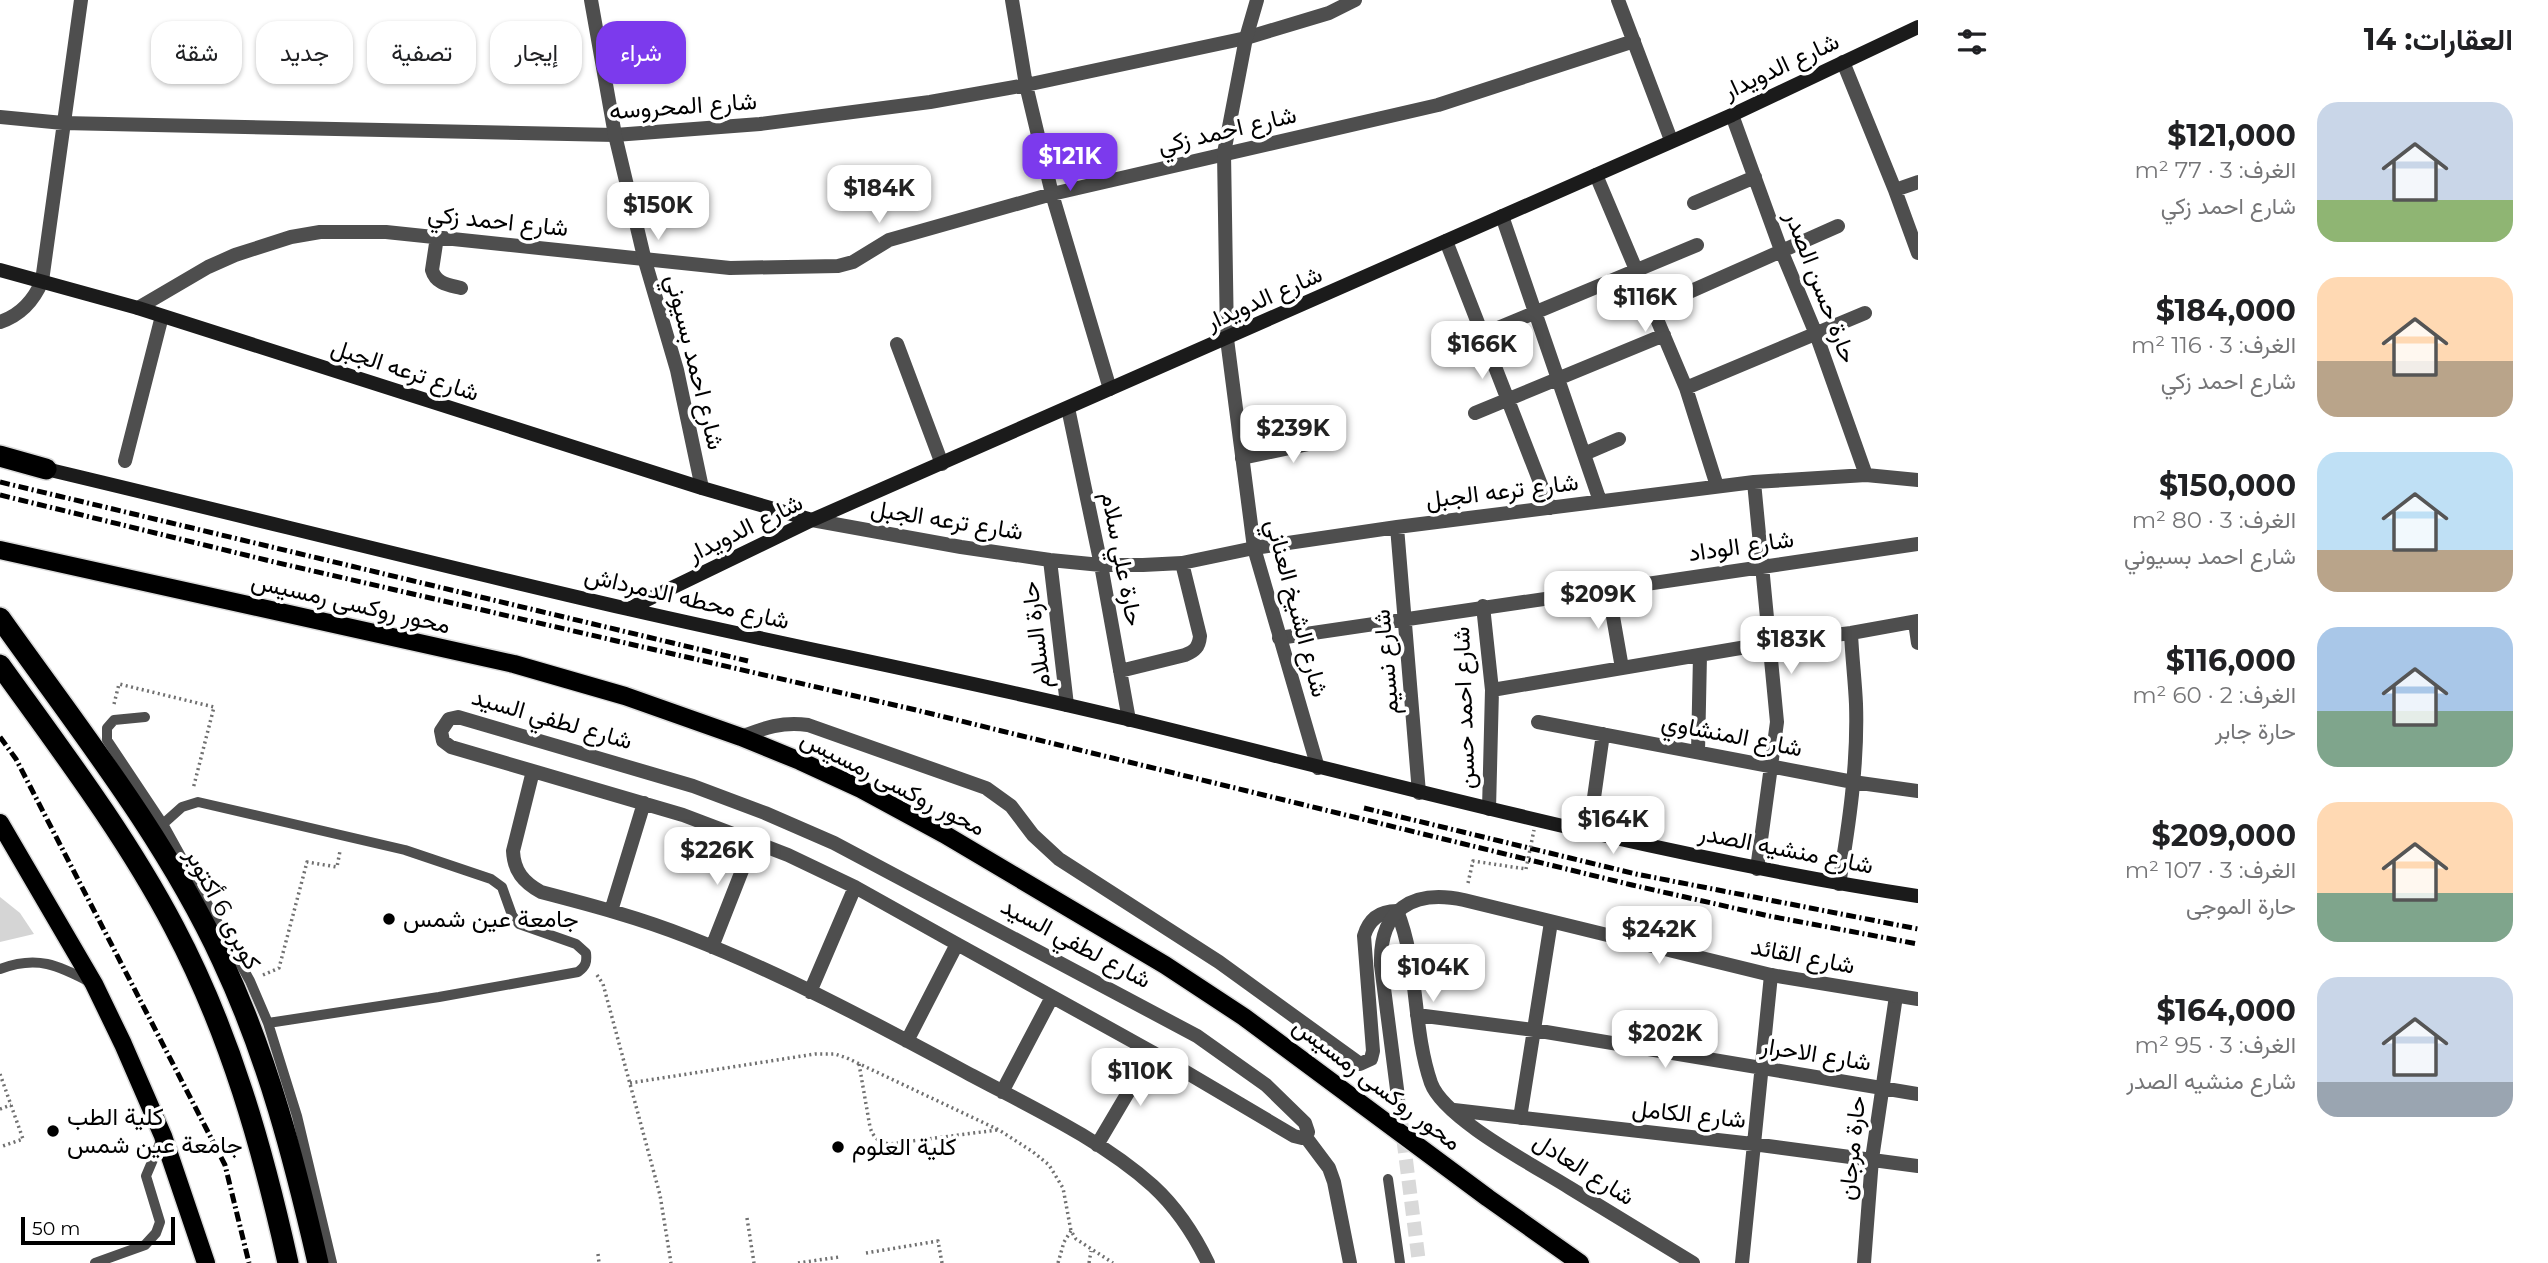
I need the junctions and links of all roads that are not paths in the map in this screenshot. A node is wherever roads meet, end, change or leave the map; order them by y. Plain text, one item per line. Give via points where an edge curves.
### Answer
1 (81, 0) edge
2 (592, 0) edge
3 (1012, 0) edge
4 (1257, 0) edge
5 (1354, 0) edge
6 (1618, 0) edge
7 (1918, 27) edge
8 (1246, 38) junction
9 (1634, 41) junction
10 (1843, 62) junction
11 (1026, 85) junction
12 (1732, 115) junction
13 (0, 117) edge
14 (63, 123) junction
15 (615, 135) junction
16 (1671, 140) junction
17 (1224, 153) junction
18 (1596, 175) junction
19 (1755, 177) junction
20 (1918, 182) edge
21 (1895, 190) junction
22 (1052, 194) junction
23 (1694, 203) dead end
24 (1502, 216) junction
25 (1838, 226) dead end
26 (438, 237) junction
27 (1446, 241) junction
28 (1696, 245) dead end
29 (1781, 250) junction
30 (1918, 253) edge
31 (645, 261) junction
32 (0, 270) edge
33 (1636, 270) junction
34 (42, 281) junction
35 (461, 288) dead end
36 (138, 308) junction
37 (1653, 308) junction
38 (1536, 312) junction
39 (1865, 313) dead end
40 (162, 316) junction
41 (0, 322) edge
42 (1482, 334) junction
43 (1816, 334) junction
44 (1664, 335) junction
45 (1227, 339) junction
46 (897, 344) dead end
47 (1450, 348) dead end
48 (1558, 378) junction
49 (1686, 388) junction
50 (1110, 389) junction
51 (1508, 399) junction
52 (1068, 408) junction
53 (1475, 413) dead end
54 (1337, 438) dead end
55 (1619, 439) dead end
56 (1584, 454) junction
57 (0, 457) edge
58 (1242, 458) junction
59 (125, 461) dead end
60 (942, 464) junction
61 (46, 469) joint
62 (1866, 475) junction
63 (1918, 480) edge
64 (1754, 482) junction
65 (1717, 486) junction
66 (702, 488) junction
67 (1600, 501) junction
68 (1550, 508) junction
69 (812, 520) junction
70 (1397, 527) junction
71 (1918, 544) edge
72 (1254, 548) junction
73 (0, 551) edge
74 (1050, 560) junction
75 (1182, 563) junction
76 (1101, 565) junction
77 (1762, 565) junction
78 (1608, 588) junction
79 (1483, 606) junction
80 (628, 609) junction
81 (0, 618) edge
82 (1405, 618) junction
83 (1917, 621) edge
84 (1851, 633) junction
85 (1279, 638) junction
86 (1770, 643) junction
87 (1918, 643) edge
88 (1700, 655) junction
89 (0, 665) edge
90 (1622, 668) junction
91 (1120, 671) junction
92 (1492, 690) junction
93 (1067, 705) junction
94 (145, 717) dead end
95 (1129, 720) junction
96 (1538, 722) dead end
97 (1603, 734) junction
98 (741, 737) junction
99 (1698, 752) junction
100 (1773, 766) junction
101 (1318, 768) junction
102 (533, 771) junction
103 (1853, 782) junction
104 (1918, 791) edge
105 (1419, 793) junction
106 (644, 803) junction
107 (1489, 809) junction
108 (0, 823) edge
109 (163, 824) junction
110 (1589, 833) junction
111 (754, 841) junction
112 (1757, 869) junction
113 (1839, 884) junction
114 (855, 887) junction
115 (1918, 896) edge
116 (611, 911) junction
117 (1397, 911) junction
118 (1550, 922) junction
119 (957, 944) junction
120 (712, 947) junction
121 (0, 970) edge
122 (1771, 975) junction
123 (94, 984) junction
124 (810, 992) junction
125 (1896, 996) junction
126 (1052, 997) junction
127 (1918, 999) edge
128 (1417, 1015) junction
129 (268, 1023) junction
130 (1534, 1030) junction
131 (907, 1041) junction
132 (1152, 1052) junction
133 (1761, 1068) junction
134 (1881, 1087) junction
135 (1002, 1091) junction
136 (1918, 1094) edge
137 (1398, 1097) tunnel mouth
138 (1454, 1110) junction
139 (1520, 1118) junction
140 (163, 1136) junction
141 (1305, 1136) junction
142 (1753, 1144) junction
143 (1097, 1145) junction
144 (1872, 1159) junction
145 (1918, 1166) edge
146 (1388, 1179) dead end
147 (95, 1263) edge
148 (206, 1263) edge
149 (288, 1263) edge
150 (318, 1263) edge
151 (332, 1263) edge
152 (1208, 1263) edge
153 (1350, 1263) edge
154 (1400, 1263) edge
155 (1580, 1263) edge
156 (1693, 1263) edge
157 (1742, 1263) edge
158 (1864, 1263) edge

1 - 14 street
2 - 15 street, شارع احمد بسيوني
3 - 11 street
4 - 8 street, شارع الشيخ العناني
5 - 8 street, شارع المحروسه via 1329,13
6 - 9 street
7 - 10 main road, شارع الدويدار
8 - 11 street, شارع المحروسه
8 - 17 street, شارع الشيخ العناني
9 - 16 street
9 - 17 street, شارع احمد زكي via 1438,105
10 - 12 main road, شارع الدويدار
10 - 21 street
11 - 15 street, شارع المحروسه via 774,122
11 - 22 street
12 - 16 main road, شارع الدويدار
12 - 19 street, حارة حسن الصدر
13 - 14 street, شارع المحروسه
14 - 15 street, شارع المحروسه
14 - 34 street
15 - 31 street, شارع احمد بسيوني
16 - 18 main road, شارع الدويدار
17 - 22 street, شارع احمد زكي
17 - 45 street, شارع الشيخ العناني
18 - 24 main road, شارع الدويدار
18 - 33 street
19 - 23 street
19 - 29 street, حارة حسن الصدر
20 - 21 street
21 - 30 street
22 - 31 street, شارع احمد زكي via 889,240 838,266 730,268
22 - 50 street
24 - 27 main road, شارع الدويدار
24 - 38 street
25 - 29 street
26 - 31 street, شارع احمد زكي
26 - 35 street via 433,275 441,283
26 - 36 street, شارع احمد زكي via 351,230 291,237 208,267
27 - 42 street
27 - 45 main road, شارع الدويدار
28 - 33 street
29 - 37 street
29 - 43 street, حارة حسن الصدر
31 - 66 street, شارع احمد بسيوني via 677,370
32 - 34 main road, شارع ترعه الجبل
33 - 37 street
33 - 38 street
34 - 36 main road, شارع ترعه الجبل
34 - 41 street via 28,305
36 - 40 main road, شارع ترعه الجبل
37 - 44 street
38 - 42 street
38 - 48 street
39 - 43 street
40 - 59 street
40 - 66 main road, شارع ترعه الجبل
42 - 47 street
42 - 51 street
43 - 49 street
43 - 62 street, حارة حسن الصدر
44 - 48 street
44 - 49 street
45 - 50 main road, شارع الدويدار
45 - 58 street, شارع الشيخ العناني
46 - 60 street
48 - 51 street
48 - 56 street
49 - 65 street
50 - 52 main road, شارع الدويدار
51 - 53 street
51 - 68 street
52 - 60 main road, شارع الدويدار
52 - 76 street, حارة علي سلام
54 - 58 street
55 - 56 street
56 - 67 street
57 - 61 highway
58 - 72 street, شارع الشيخ العناني
60 - 69 main road, شارع الدويدار
61 - 80 main road, شارع محطه الدمرداش
62 - 63 street, شارع ترعه الجبل
62 - 64 street, شارع ترعه الجبل
64 - 65 street, شارع ترعه الجبل
64 - 77 street
65 - 67 street, شارع ترعه الجبل
66 - 69 main road, شارع ترعه الجبل
67 - 68 street, شارع ترعه الجبل
68 - 70 street, شارع ترعه الجبل
69 - 74 street, شارع ترعه الجبل
69 - 80 main road, شارع الدويدار
70 - 72 street, شارع ترعه الجبل
70 - 82 street, شارع نسيم
71 - 77 street, شارع الوداد
72 - 75 street, شارع ترعه الجبل
72 - 85 street, شارع الشيخ العناني
73 - 98 main road, محور روكسى رمسيس via 514,664 625,696
74 - 76 street, شارع ترعه الجبل
74 - 93 street, حارة السلام
75 - 76 street, شارع ترعه الجبل
75 - 91 street via 1199,645 1193,652
76 - 91 street, حارة علي سلام
77 - 78 street, شارع الوداد
77 - 86 street
78 - 79 street, شارع الوداد
78 - 90 street
79 - 82 street, شارع الوداد
79 - 92 street, شارع احمد حسن
80 - 93 main road, شارع محطه الدمرداش
81 - 150 highway, كوبرى 6 أكتوبر via 150,831 221,958 275,1093
82 - 85 street, شارع الوداد
82 - 105 street, شارع نسيم
83 - 84 street
83 - 87 street
84 - 86 street
84 - 103 street via 1856,706
85 - 101 street, شارع الشيخ العناني
86 - 88 street
86 - 100 street via 1777,722
88 - 90 street
88 - 99 street
89 - 149 highway via 126,846 195,970 247,1101
90 - 92 street
91 - 95 street, حارة علي سلام
92 - 107 street, شارع احمد حسن
93 - 95 main road, شارع محطه الدمرداش
94 - 109 lane via 118,718 106,734
95 - 101 main road, شارع محطه الدمرداش
96 - 97 street, شارع المنشاوي
97 - 99 street, شارع المنشاوي
97 - 110 street
98 - 117 street, شارع القائد via 783,723 808,725 986,788 1010,806 1059,859 1219,962 1360,1064 1371,1059 1373,1051 1364,936 1375,917
98 - 155 main road, محور روكسى رمسيس via 861,789 1165,965 1266,1032
99 - 100 street, شارع المنشاوي
100 - 103 street, شارع المنشاوي
100 - 112 street
101 - 105 main road, شارع منشيه الصدر
102 - 106 street, شارع لطفي السيد
102 - 116 street via 513,851 520,876 541,892
102 - 141 street, شارع لطفي السيد via 451,747 442,736 443,726 458,717 653,774 729,799 834,843 1197,1037 1283,1100 1308,1127
103 - 104 street, شارع المنشاوي
103 - 113 street
105 - 107 main road, شارع منشيه الصدر
106 - 111 street, شارع لطفي السيد
106 - 116 street
107 - 110 main road, شارع منشيه الصدر
108 - 123 main road
109 - 129 lane via 250,981
109 - 129 lane via 189,804 208,804 415,853 497,882 515,920 576,944 583,948 587,961 579,972
110 - 112 main road, شارع منشيه الصدر
111 - 114 street, شارع لطفي السيد
111 - 120 street
112 - 113 main road, شارع منشيه الصدر
113 - 115 main road, شارع منشيه الصدر
114 - 119 street, شارع لطفي السيد
114 - 124 street
116 - 120 street
117 - 118 street, شارع القائد via 1415,900 1438,895
117 - 128 street, شارع العادل via 1408,944
117 - 137 street via 1384,933 1381,954
118 - 122 street, شارع القائد
118 - 130 street
119 - 126 street, شارع لطفي السيد
119 - 131 street
120 - 124 street
121 - 123 lane via 18,962 46,963
122 - 125 street, شارع القائد
122 - 133 street
123 - 140 main road
124 - 131 street
125 - 127 street, شارع القائد
125 - 134 street, حارة مرجان
126 - 132 street, شارع لطفي السيد
126 - 135 street
128 - 130 street, شارع الاحرار
128 - 138 street, شارع العادل via 1431,1082
129 - 151 lane via 297,1116
130 - 133 street, شارع الاحرار
130 - 139 street
131 - 135 street
132 - 141 street, شارع لطفي السيد via 1294,1136
132 - 143 street
133 - 134 street, شارع الاحرار
133 - 142 street
134 - 136 street, شارع الاحرار
134 - 144 street, حارة مرجان
135 - 143 street
138 - 139 street, شارع الكامل
138 - 156 street, شارع العادل via 1476,1129
139 - 142 street, شارع الكامل
140 - 147 lane via 146,1176 160,1222 156,1233 149,1242
140 - 148 main road
141 - 153 street, شارع لطفي السيد via 1334,1182
142 - 144 street, شارع الكامل
142 - 157 street
143 - 152 street via 1137,1172 1171,1205
144 - 145 street, شارع الكامل
144 - 158 street, حارة مرجان
146 - 154 lane

